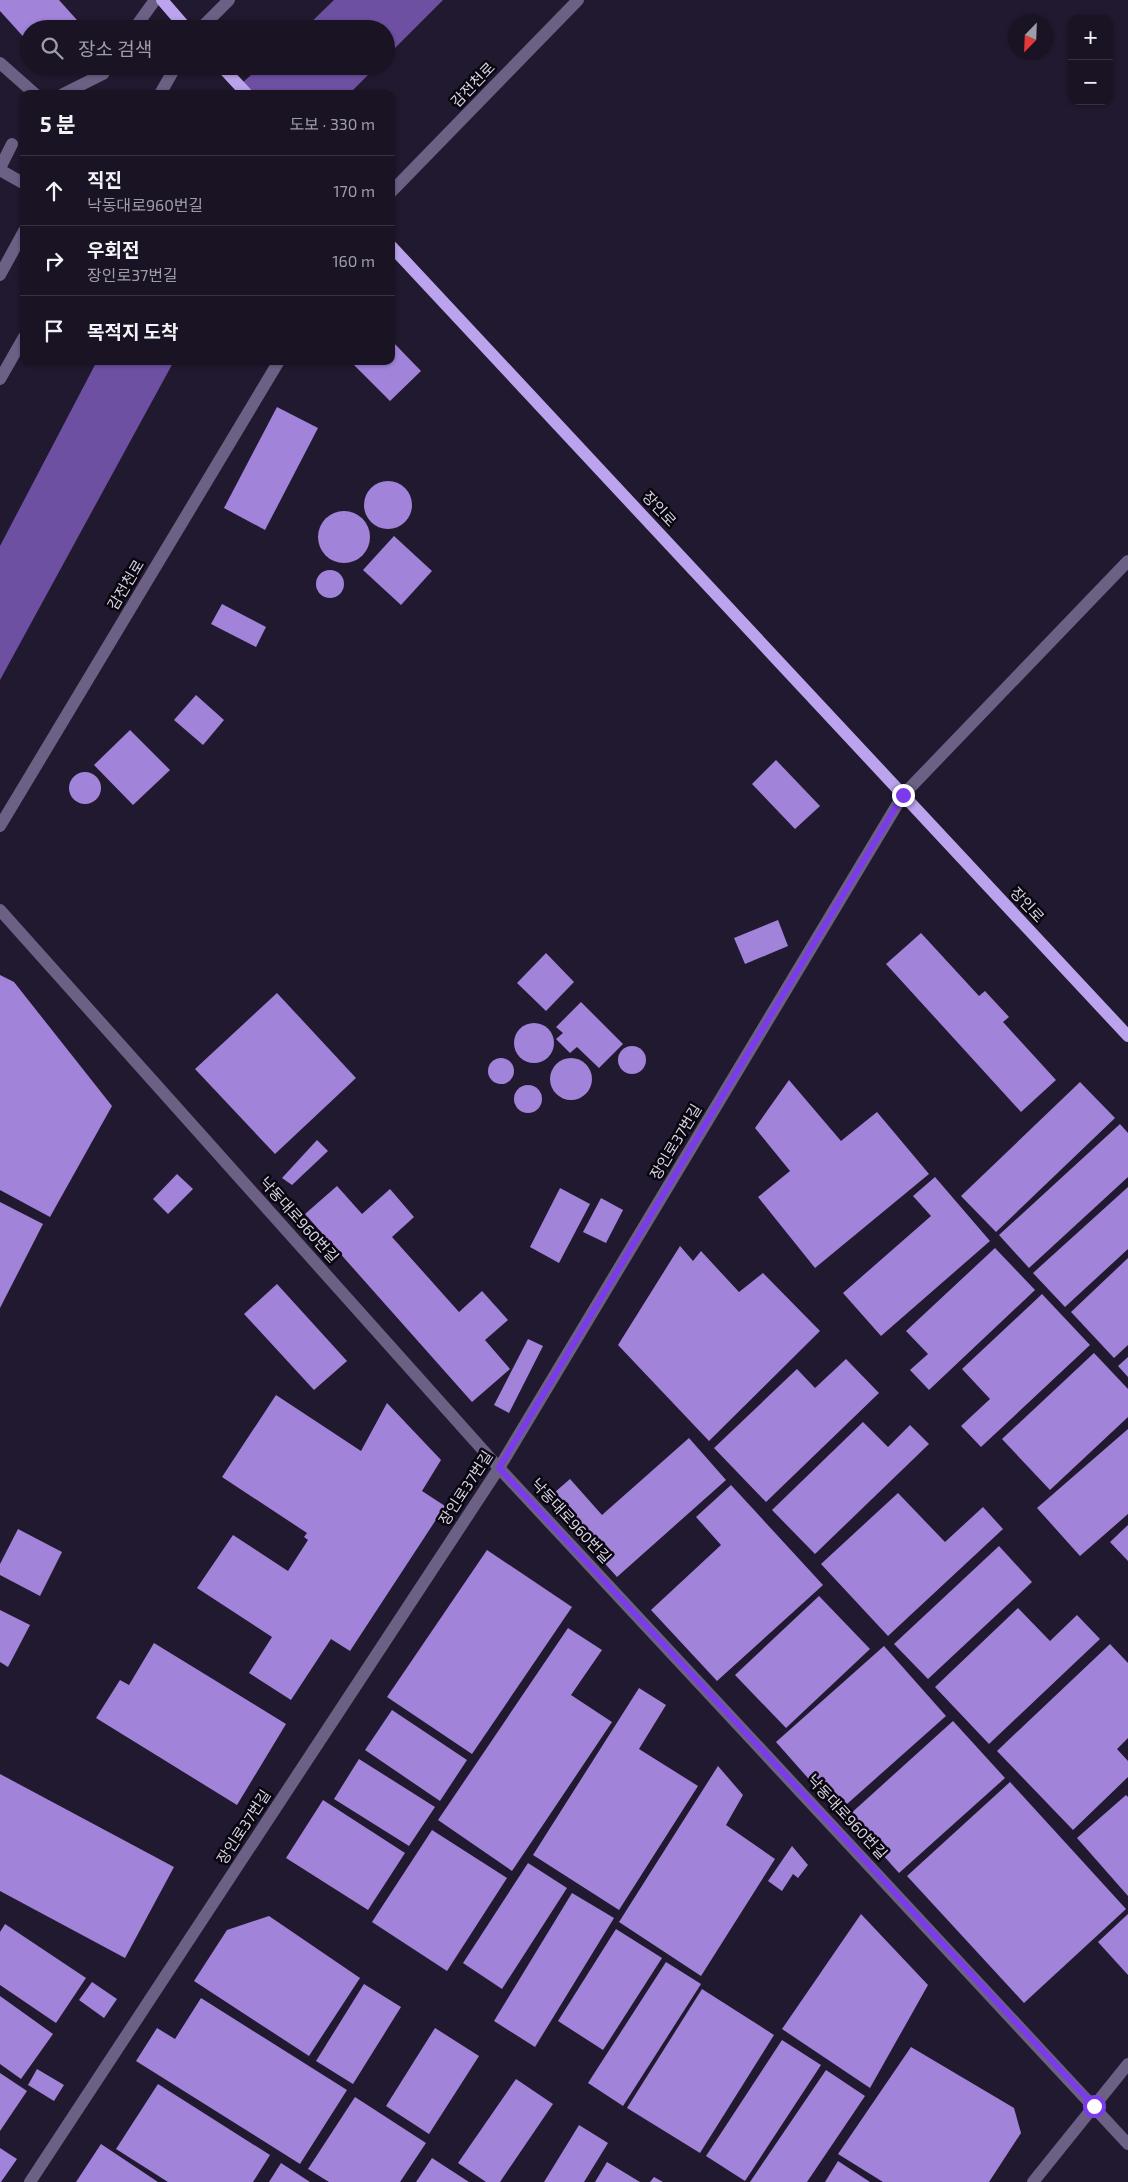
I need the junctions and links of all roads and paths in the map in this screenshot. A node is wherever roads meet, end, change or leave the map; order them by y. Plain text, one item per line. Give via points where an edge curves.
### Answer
1 (155, 0) edge
2 (162, 0) edge
3 (230, 0) edge
4 (578, 0) edge
5 (141, 20) edge
6 (179, 20) edge
7 (209, 20) edge
8 (0, 63) edge
9 (101, 75) edge
10 (171, 75) edge
11 (229, 75) edge
12 (30, 90) edge
13 (71, 90) edge
14 (162, 90) edge
15 (243, 90) edge
16 (12, 144) dead end
17 (0, 169) edge
18 (20, 181) edge
19 (395, 188) edge
20 (20, 238) edge
21 (395, 250) edge
22 (2, 267) edge
23 (20, 344) edge
24 (278, 365) edge
25 (0, 379) edge
26 (1128, 561) edge
27 (903, 795) junction
28 (0, 826) edge
29 (0, 910) edge
30 (1128, 1036) edge
31 (499, 1468) junction
32 (1128, 2064) edge
33 (1094, 2106) junction
34 (1128, 2144) edge
35 (30, 2182) edge
36 (1033, 2182) edge

1 - 5 street
2 - 6 main road
3 - 7 street
4 - 19 street, 감전천로
8 - 12 street
9 - 13 street
10 - 14 street
11 - 15 main road
16 - 17 street
17 - 18 street
20 - 22 street
21 - 27 main road, 장인로
23 - 25 street
24 - 28 street, 감전천로
26 - 27 street
27 - 30 main road, 장인로
27 - 31 street, 장인로37번길
29 - 31 street, 낙동대로960번길
31 - 33 street, 낙동대로960번길
31 - 35 street, 장인로37번길
32 - 33 street
33 - 34 street, 낙동대로960번길
33 - 36 street

